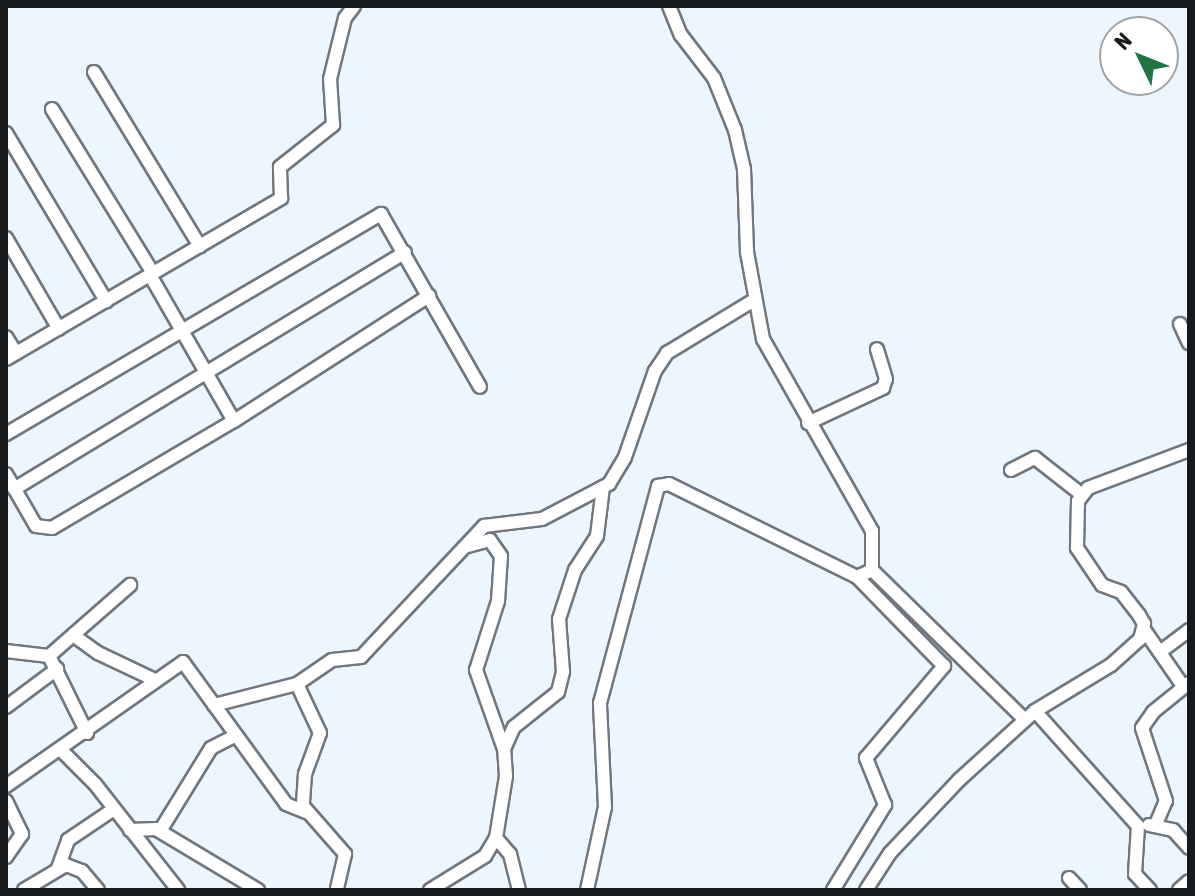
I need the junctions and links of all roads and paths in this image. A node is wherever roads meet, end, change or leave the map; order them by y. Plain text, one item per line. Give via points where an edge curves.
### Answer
1 (354, 6) edge
2 (669, 6) edge
3 (94, 72) dead end
4 (52, 109) dead end
5 (6, 133) edge
6 (6, 238) edge
7 (200, 246) junction
8 (405, 252) junction
9 (152, 274) junction
10 (429, 296) junction
11 (754, 300) junction
12 (106, 301) junction
13 (1180, 324) dead end
14 (59, 329) junction
15 (182, 329) junction
16 (6, 337) edge
17 (1189, 343) edge
18 (877, 349) dead end
19 (11, 356) edge
20 (208, 374) junction
21 (480, 387) dead end
22 (234, 421) junction
23 (808, 423) junction
24 (6, 434) edge
25 (1189, 450) edge
26 (1011, 470) dead end
27 (6, 474) edge
28 (603, 487) junction
29 (14, 489) junction
30 (1081, 494) junction
31 (468, 546) junction
32 (872, 570) junction
33 (857, 577) junction
34 (130, 585) dead end
35 (1189, 630) edge
36 (1145, 631) junction
37 (73, 635) junction
38 (6, 651) edge
39 (1160, 652) junction
40 (49, 656) junction
41 (57, 669) junction
42 (153, 679) junction
43 (297, 684) junction
44 (1186, 685) edge
45 (214, 705) junction
46 (6, 707) edge
47 (1035, 711) junction
48 (1025, 720) junction
49 (87, 733) junction
50 (235, 736) junction
51 (504, 749) junction
52 (61, 750) junction
53 (6, 786) edge
54 (6, 801) edge
55 (114, 809) junction
56 (306, 812) junction
57 (1156, 824) junction
58 (1138, 826) junction
59 (130, 830) junction
60 (160, 831) junction
61 (496, 838) junction
62 (1189, 848) edge
63 (6, 857) edge
64 (58, 868) junction
65 (1069, 878) dead end
66 (1189, 881) edge
67 (24, 890) edge
68 (98, 890) edge
69 (178, 890) edge
70 (258, 890) edge
71 (333, 890) edge
72 (430, 890) edge
73 (519, 890) edge
74 (587, 890) edge
75 (833, 890) edge
76 (866, 890) edge
77 (1080, 890) edge
78 (1150, 890) edge
79 (1179, 890) edge

1 - 7 street via 345,18 330,79 333,125 280,167 283,193 276,202
2 - 11 street via 681,35 714,78 735,130 744,169
3 - 7 street
4 - 9 street
5 - 12 street
6 - 14 street
7 - 9 street
8 - 10 street
8 - 15 street via 385,215 378,214
8 - 20 street
9 - 12 street
9 - 15 street
10 - 21 street
10 - 22 street
11 - 23 street via 763,339
11 - 28 street via 667,353 655,371 625,457
12 - 14 street
13 - 17 street
14 - 19 street
15 - 20 street
15 - 24 street
16 - 19 street
18 - 23 street via 886,379 883,388
20 - 22 street
20 - 29 street
22 - 29 street via 46,530 36,526
23 - 32 street via 872,531
25 - 30 street
26 - 30 street via 1035,458
27 - 29 street
28 - 31 street via 542,519 488,523
28 - 51 street via 597,536 573,572 559,619 563,672 558,692 514,727
30 - 36 street via 1077,548 1102,585 1121,592
31 - 43 street via 361,657 328,661
31 - 51 street via 490,540 501,556 498,601 476,670
32 - 33 street
32 - 48 street
33 - 74 street via 669,484 658,486 600,703 605,807
33 - 75 street via 944,666 866,758 885,805
34 - 37 street
35 - 39 street
36 - 39 street
36 - 47 street via 1111,665
37 - 40 street
37 - 42 street
38 - 40 street
39 - 44 street
40 - 41 street
41 - 46 street
41 - 49 street
42 - 45 street via 187,663
42 - 49 street
43 - 45 street
43 - 56 street via 320,733 305,774
44 - 57 street via 1146,720 1141,735 1166,801
45 - 50 street
47 - 48 street
47 - 58 street
48 - 76 street via 890,853
49 - 52 street
50 - 56 street via 286,804
50 - 60 street via 211,748
51 - 61 street via 506,776
52 - 53 street
52 - 55 street
54 - 63 street via 22,834
55 - 59 street
55 - 64 street via 68,840
56 - 71 street via 345,854
57 - 58 street
57 - 62 street via 1173,830
58 - 78 street via 1135,874
59 - 60 street
59 - 69 street
60 - 70 street
61 - 72 street via 478,865
61 - 73 street via 510,854
64 - 67 street
64 - 68 street via 76,867
65 - 77 street
66 - 79 street

